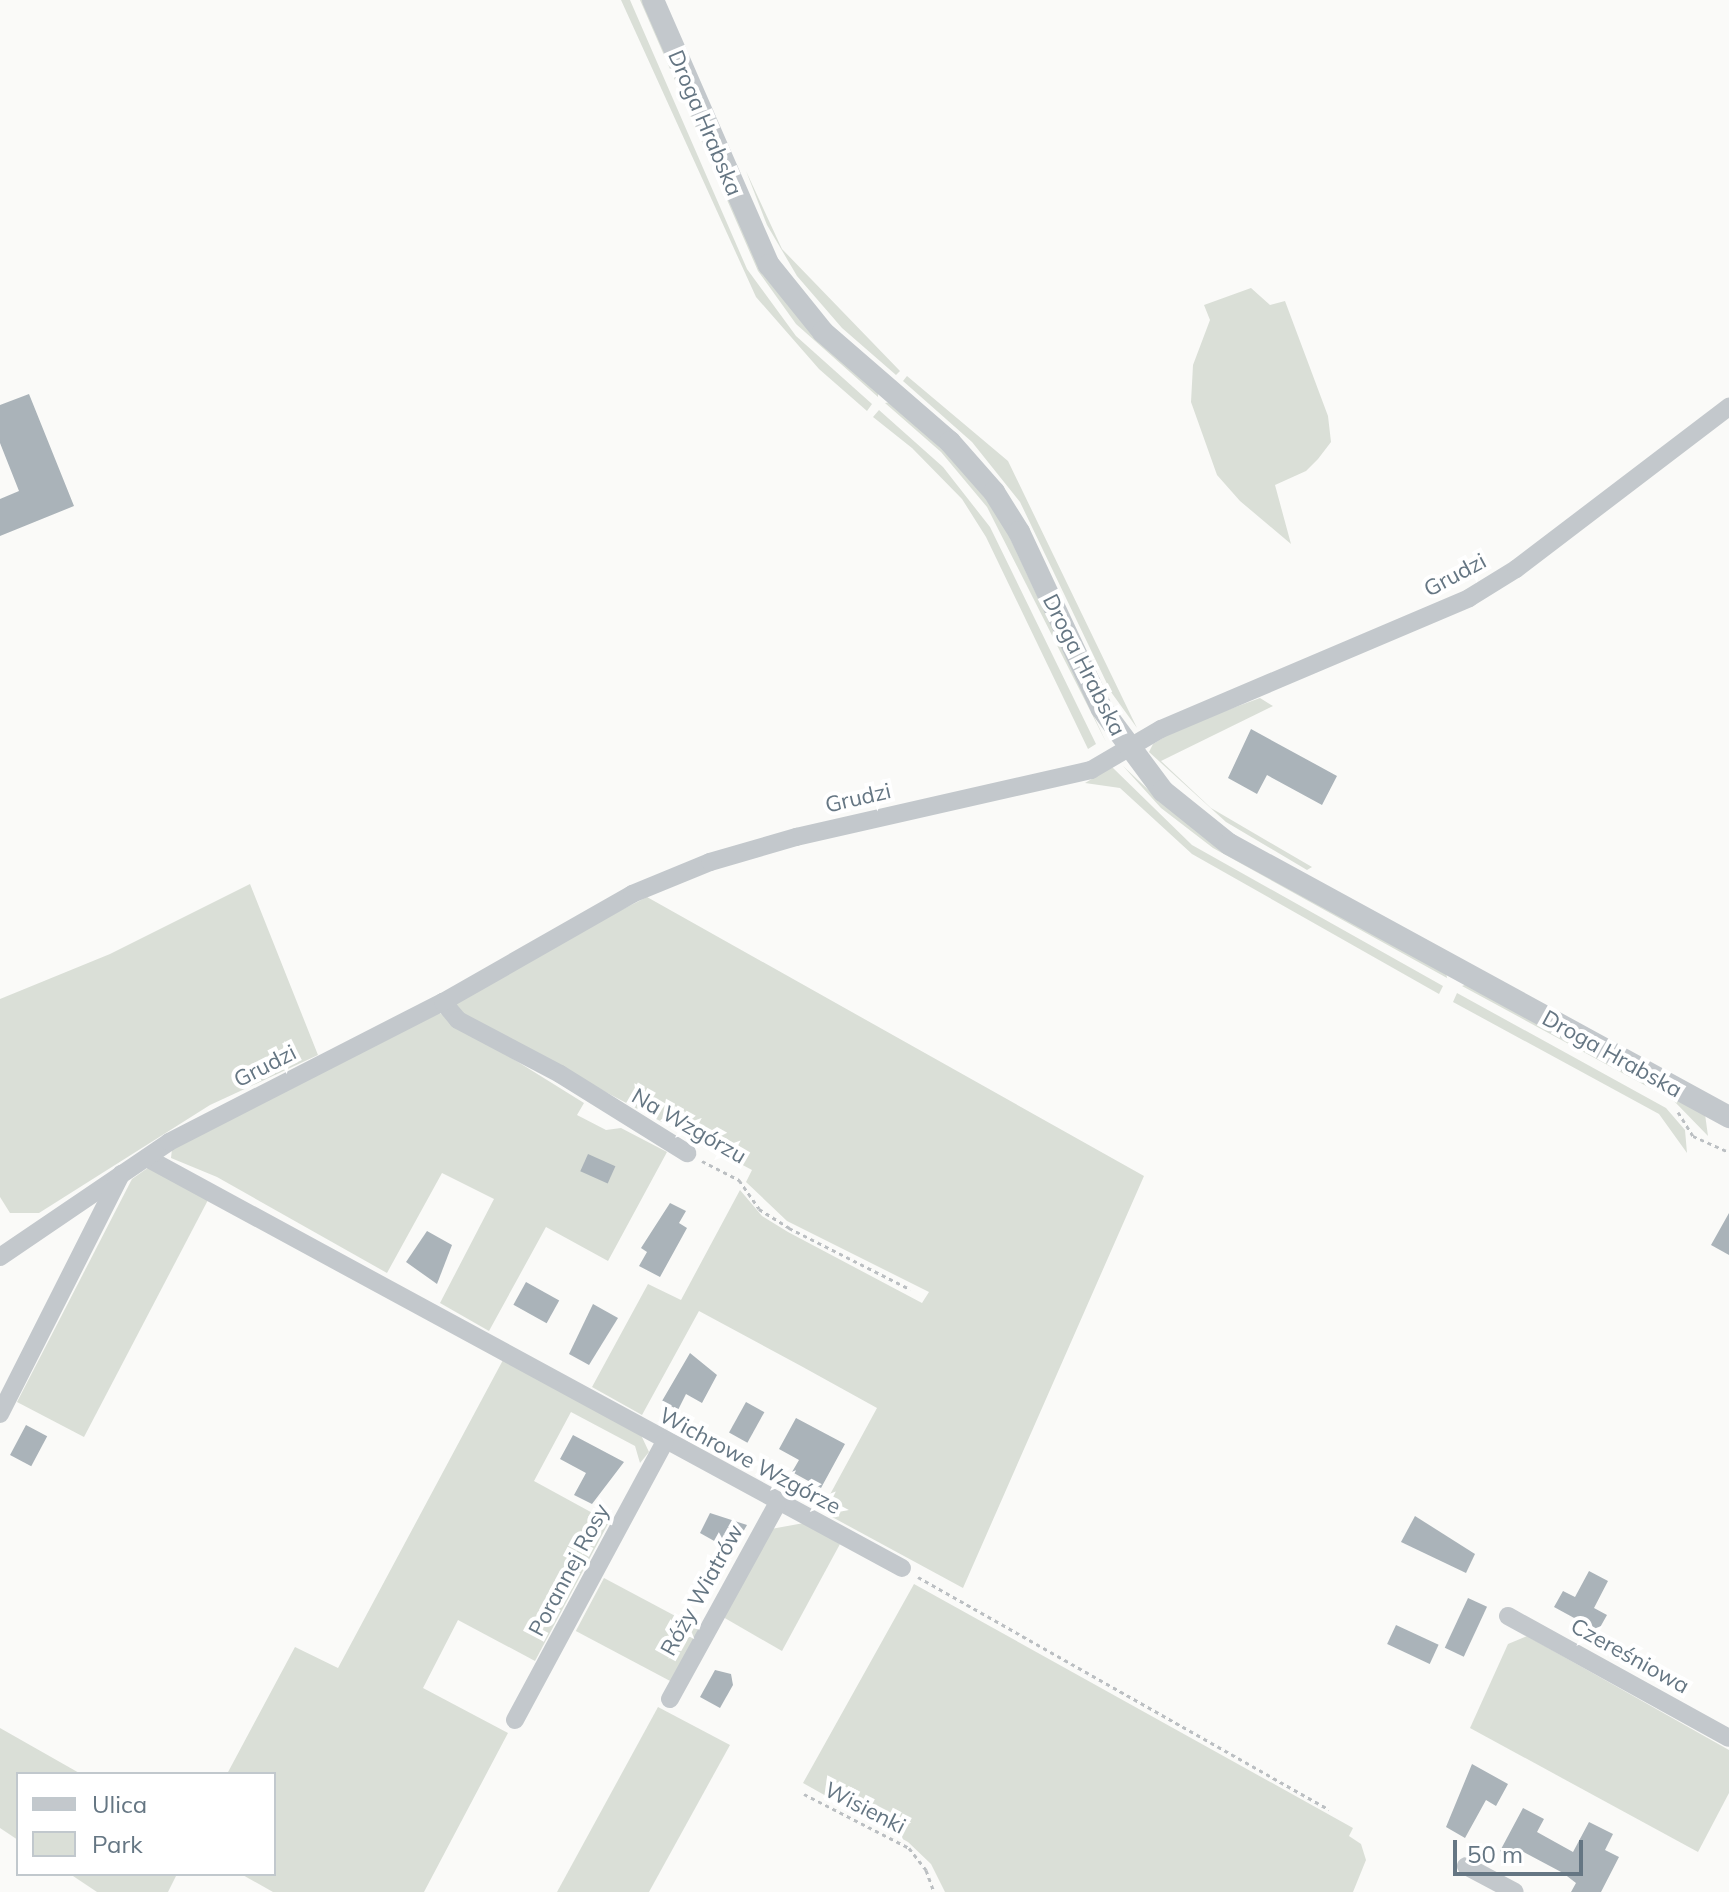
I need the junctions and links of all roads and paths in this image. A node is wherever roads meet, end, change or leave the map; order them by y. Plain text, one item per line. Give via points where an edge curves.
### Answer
1 (653, 0) edge
2 (1729, 407) edge
3 (1126, 748) junction
4 (443, 1002) junction
5 (1729, 1117) edge
6 (1705, 1142) dead end
7 (1729, 1152) edge
8 (687, 1153) joint
9 (147, 1158) junction
10 (121, 1174) junction
11 (0, 1257) edge
12 (910, 1289) dead end
13 (0, 1414) edge
14 (664, 1443) junction
15 (777, 1504) junction
16 (902, 1568) joint
17 (1508, 1616) dead end
18 (670, 1699) dead end
19 (515, 1720) dead end
20 (1729, 1738) edge
21 (804, 1794) dead end
22 (1329, 1810) dead end
23 (1466, 1866) dead end
24 (934, 1892) edge
25 (1515, 1892) edge

1 - 3 street, Droga Hrabska via 769,265 823,332 950,442 994,492
2 - 3 street, Grudzi via 1516,569 1469,598
3 - 4 street, Grudzi via 1084,772 796,837 710,862 632,894
3 - 5 street, Droga Hrabska via 1172,799 1229,844
4 - 8 street, Na Wzgórzu via 458,1020 560,1074
4 - 9 street, Grudzi
6 - 7 path
8 - 12 path, Na Wzgórzu via 739,1180 759,1209 789,1228
9 - 10 street, Grudzi
9 - 14 street, Wichrowe Wzgórze
10 - 11 street, Grudzi
10 - 13 street
14 - 15 street, Wichrowe Wzgórze
14 - 19 street, Porannej Rosy
15 - 16 street, Wichrowe Wzgórze
15 - 18 street, Róży Wiatrów
16 - 22 path
17 - 20 street, Czereśniowa
21 - 24 path, Wisienki via 909,1848
23 - 25 street

